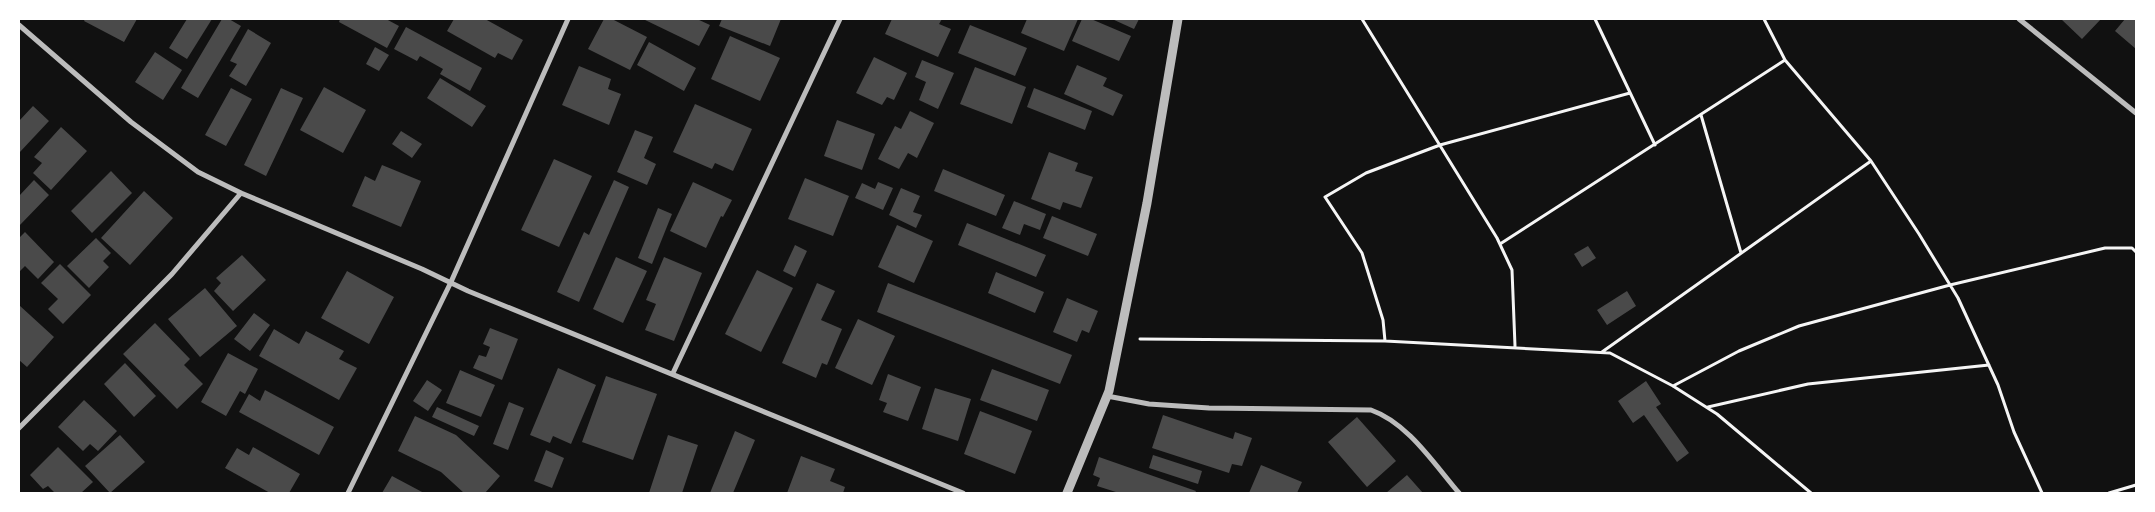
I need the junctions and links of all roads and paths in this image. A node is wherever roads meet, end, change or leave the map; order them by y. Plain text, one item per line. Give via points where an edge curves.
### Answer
1 (568, 19) edge
2 (840, 19) edge
3 (1178, 19) edge
4 (1362, 19) edge
5 (1595, 19) edge
6 (1764, 19) edge
7 (2019, 19) edge
8 (19, 25) edge
9 (1785, 60) junction
10 (1630, 93) junction
11 (2136, 113) edge
12 (1701, 115) junction
13 (1440, 145) junction
14 (1655, 145) junction
15 (1871, 161) junction
16 (241, 193) junction
17 (1500, 244) junction
18 (2136, 252) edge
19 (1741, 253) junction
20 (451, 282) junction
21 (1950, 286) junction
22 (1119, 339) junction
23 (1385, 341) junction
24 (1515, 346) junction
25 (1602, 352) junction
26 (1988, 365) junction
27 (674, 373) junction
28 (1674, 386) junction
29 (1107, 396) junction
30 (1707, 408) junction
31 (19, 428) edge
32 (2136, 485) edge
33 (348, 493) edge
34 (963, 493) edge
35 (1067, 493) edge
36 (1459, 493) edge
37 (1811, 493) edge
38 (2042, 493) edge
39 (2109, 493) edge

1 - 20 street
2 - 27 street
3 - 22 street via 1147,204
4 - 13 path
5 - 10 path
6 - 9 path
7 - 11 street
8 - 16 street via 146,133 198,172
9 - 12 path
9 - 15 path
10 - 13 path
10 - 14 path
12 - 14 path
12 - 19 path
13 - 17 path
13 - 23 path via 1366,173 1325,197 1362,252
14 - 17 path
15 - 19 path
15 - 21 path
16 - 20 street
16 - 31 street via 172,274
17 - 24 path via 1512,270
18 - 21 path via 2132,248 2105,248
19 - 25 path
20 - 27 street
20 - 33 street
21 - 26 path
21 - 28 path via 1799,326 1740,351
22 - 23 path
22 - 29 street
23 - 24 path
24 - 25 path
25 - 28 path via 1610,353
26 - 30 path via 1808,384
26 - 38 path
27 - 34 street
28 - 30 path
29 - 35 street
29 - 36 street via 1149,404 1371,410 1383,414 1407,433
30 - 37 path
32 - 39 path

